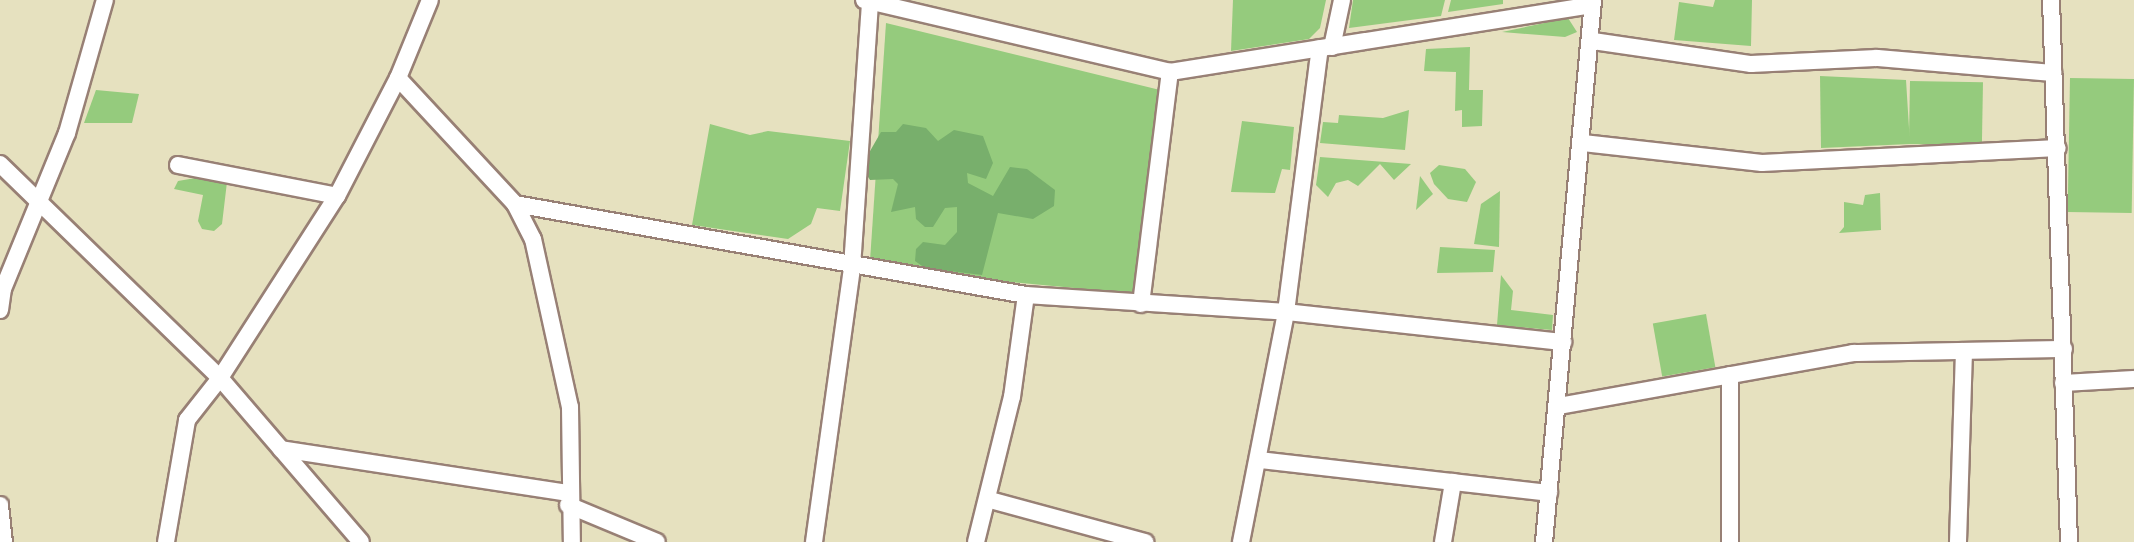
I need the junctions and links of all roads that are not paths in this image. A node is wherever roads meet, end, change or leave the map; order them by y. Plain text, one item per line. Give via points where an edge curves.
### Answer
1 (105, 0) edge
2 (430, 0) edge
3 (868, 0) edge
4 (1342, 0) edge
5 (2051, 0) edge
6 (1592, 2) edge
7 (1593, 41) junction
8 (1326, 47) junction
9 (1170, 72) junction
10 (2053, 73) junction
11 (398, 78) junction
12 (1583, 143) junction
13 (2058, 148) junction
14 (0, 164) edge
15 (178, 165) dead end
16 (337, 196) junction
17 (39, 200) junction
18 (515, 204) junction
19 (852, 267) junction
20 (2, 289) edge
21 (1026, 295) junction
22 (1141, 304) junction
23 (0, 310) edge
24 (1286, 312) junction
25 (1563, 342) junction
26 (2064, 349) junction
27 (1964, 351) junction
28 (1730, 375) junction
29 (220, 378) junction
30 (2134, 379) edge
31 (2063, 383) junction
32 (1559, 406) junction
33 (281, 449) junction
34 (1260, 460) junction
35 (1453, 482) junction
36 (1549, 493) junction
37 (568, 499) junction
38 (990, 501) junction
39 (0, 505) edge
40 (4, 542) edge
41 (166, 542) edge
42 (361, 542) edge
43 (572, 542) edge
44 (657, 542) edge
45 (814, 542) edge
46 (976, 542) edge
47 (1145, 542) edge
48 (1241, 542) edge
49 (1443, 542) edge
50 (1544, 542) edge
51 (1730, 542) edge
52 (1958, 542) edge
53 (2069, 542) edge

1 - 17 street via 68,133
2 - 11 street
3 - 9 street
3 - 19 street
4 - 8 street
5 - 10 street
6 - 7 street
6 - 8 street
7 - 10 street via 1751,64 1877,58
7 - 12 street
8 - 9 street
8 - 24 street
9 - 22 street
10 - 13 street
11 - 16 street
11 - 18 street
12 - 13 street via 1762,163
12 - 25 street
13 - 26 street
14 - 17 street
15 - 16 street
16 - 29 street
17 - 20 street
17 - 29 street
18 - 19 street
18 - 37 street via 533,239 570,406
19 - 21 street
19 - 45 street
20 - 23 street
21 - 22 street
21 - 38 street
22 - 24 street
24 - 25 street
24 - 34 street
25 - 32 street
26 - 27 street
26 - 31 street
27 - 28 street via 1853,353
27 - 52 street
28 - 32 street
28 - 51 street
29 - 33 street
29 - 41 street via 187,420
30 - 31 street
31 - 53 street
32 - 36 street
33 - 37 street
33 - 42 street
34 - 35 street
34 - 48 street
35 - 36 street
35 - 49 street
36 - 50 street
37 - 43 street
37 - 44 street
38 - 46 street
38 - 47 street
39 - 40 street

